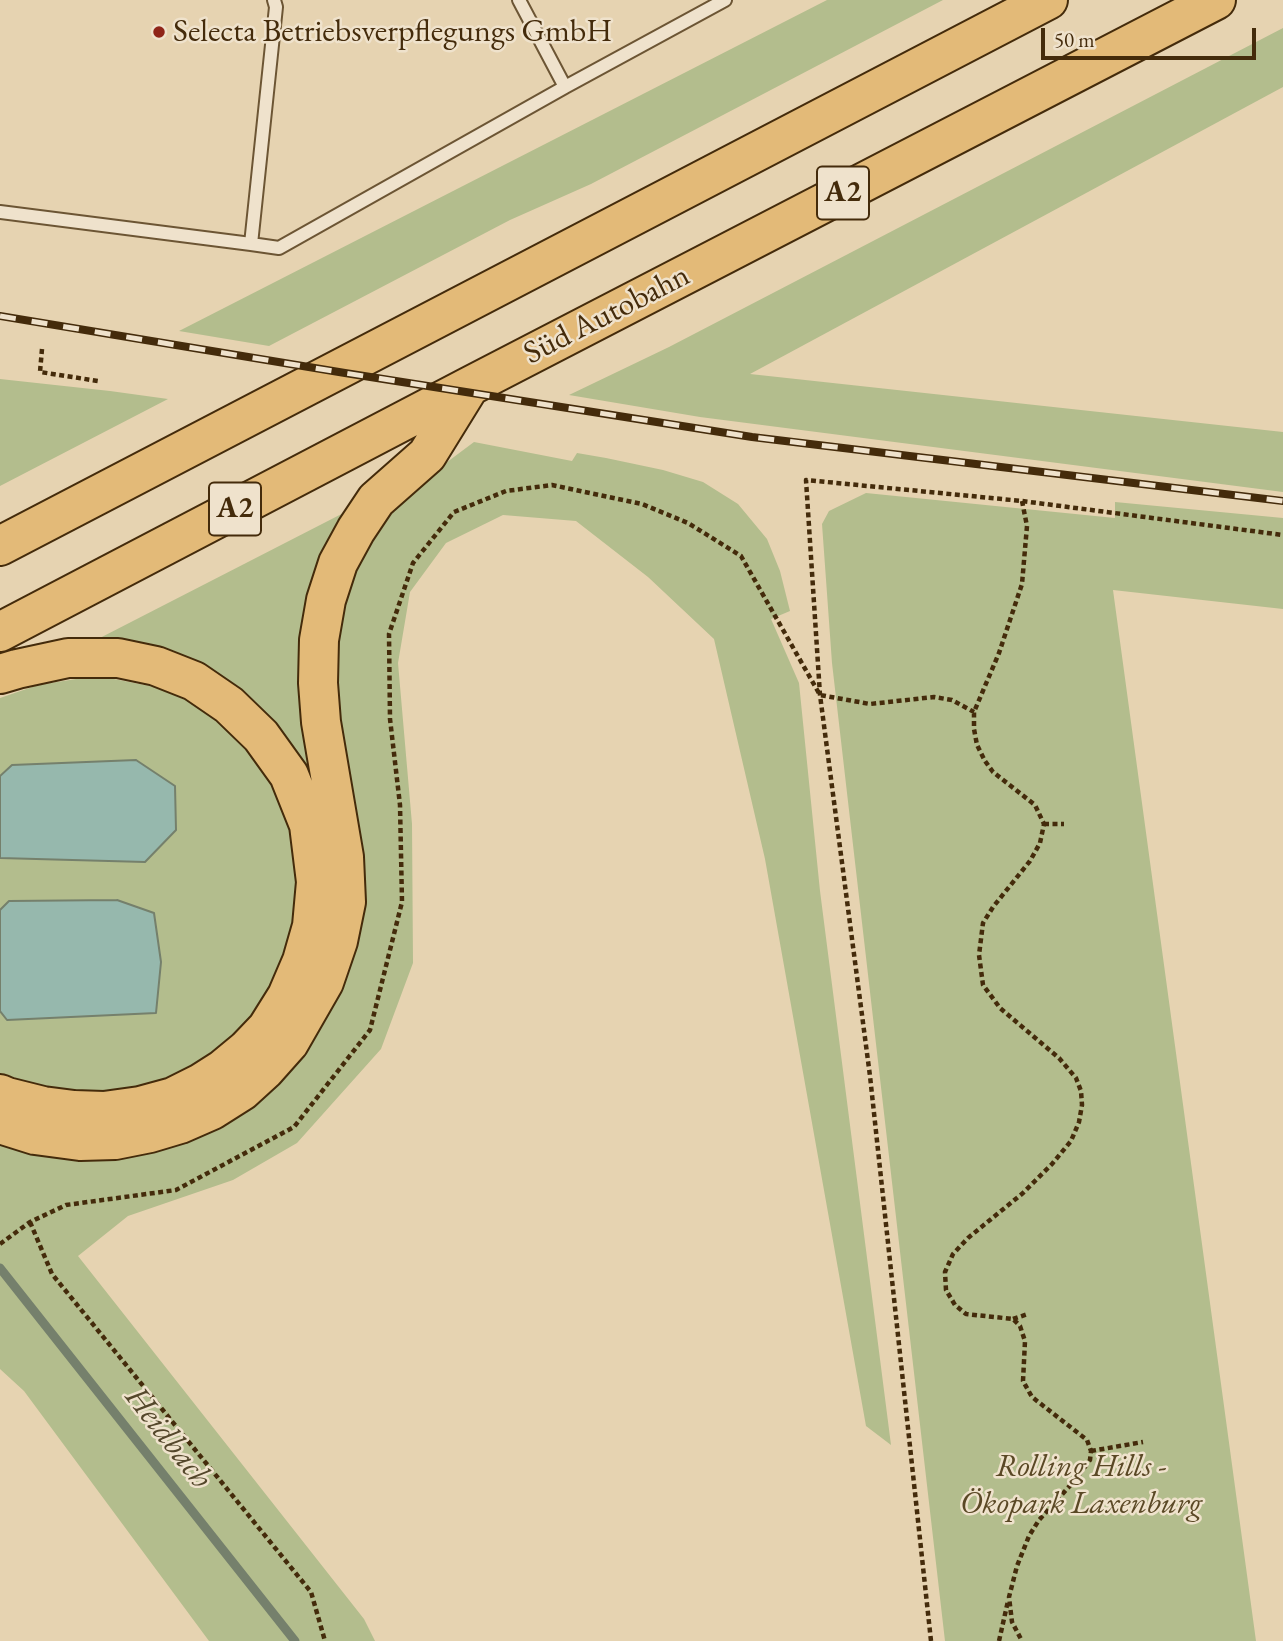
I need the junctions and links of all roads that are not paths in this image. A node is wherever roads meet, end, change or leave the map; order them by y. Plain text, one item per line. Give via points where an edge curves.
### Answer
1 (274, 0) edge
2 (519, 0) edge
3 (724, 0) edge
4 (1048, 0) edge
5 (1216, 0) edge
6 (565, 87) junction
7 (0, 212) edge
8 (251, 244) junction
9 (470, 386) junction
10 (0, 546) edge
11 (0, 632) edge
12 (0, 674) edge
13 (0, 1094) edge
14 (0, 1124) edge

1 - 8 lane
2 - 6 lane
3 - 6 lane
4 - 10 highway, A2
5 - 9 highway, Süd Autobahn / A2
6 - 8 lane via 279,248
7 - 8 lane
9 - 11 highway, Süd Autobahn / A2
9 - 14 highway via 427,455 376,500 338,563 326,600 318,683 344,857 346,902 324,982 289,1043 242,1091 212,1110 150,1133 80,1141
12 - 13 highway via 68,657 156,666 194,681 229,705 261,736 289,775 309,825 316,882 312,926 287,996 267,1028 223,1069 173,1097 104,1111 43,1105

